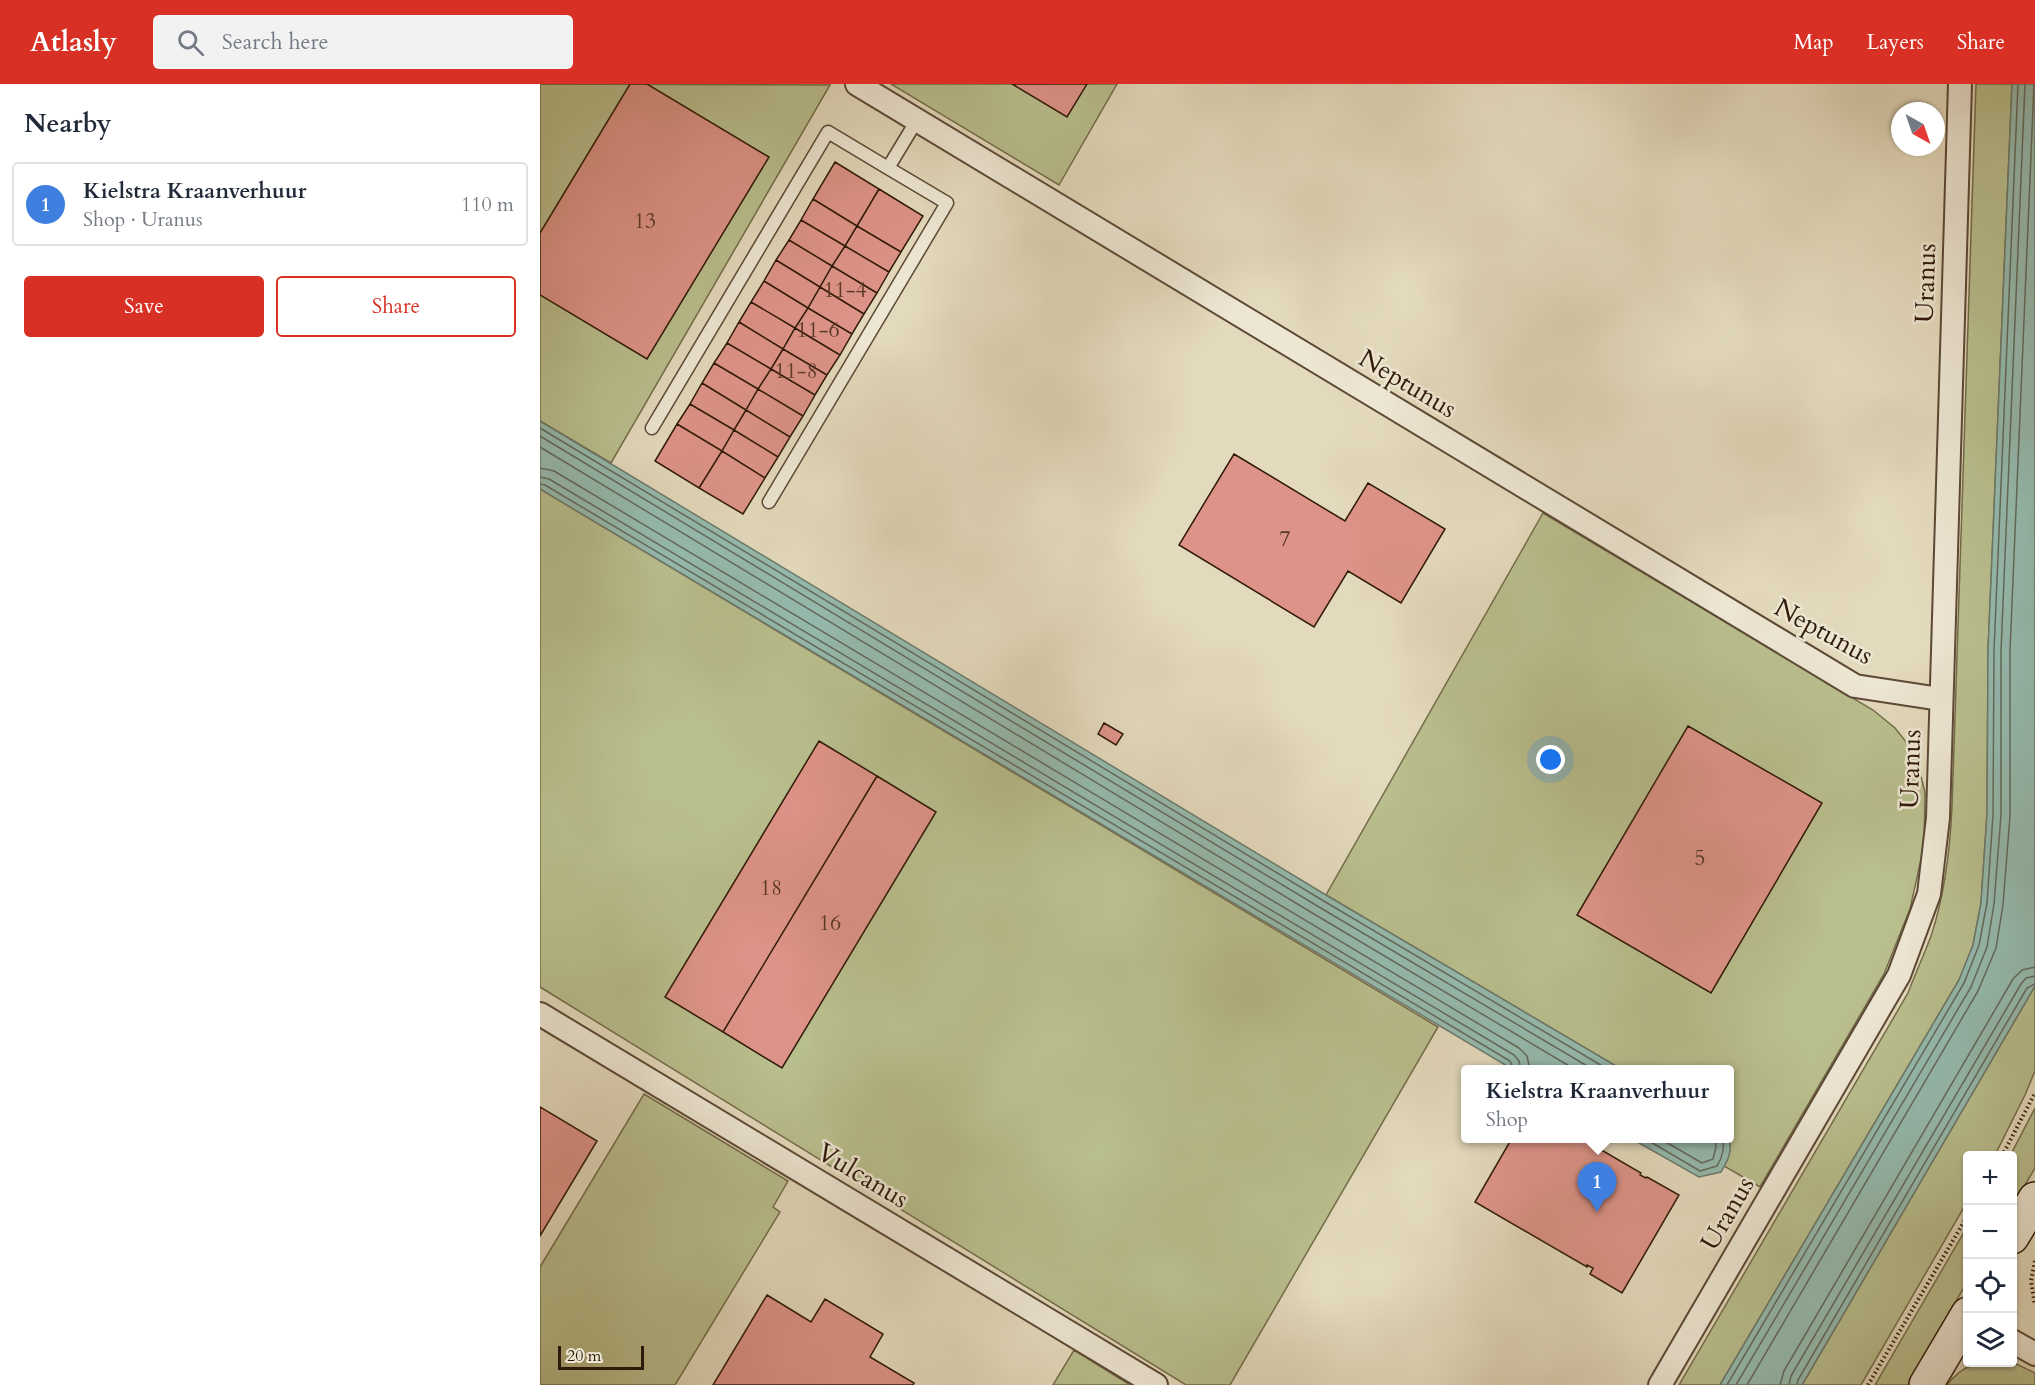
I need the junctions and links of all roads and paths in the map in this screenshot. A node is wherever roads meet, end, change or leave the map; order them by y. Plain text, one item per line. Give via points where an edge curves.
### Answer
1 (857, 84) edge
2 (1960, 84) edge
3 (917, 120) junction
4 (888, 168) junction
5 (652, 428) dead end
6 (769, 502) dead end
7 (1940, 699) junction
8 (540, 1014) edge
9 (2035, 1093) edge
10 (2004, 1151) edge
11 (2035, 1199) edge
12 (1963, 1224) edge
13 (2017, 1230) edge
14 (2035, 1261) edge
15 (2035, 1305) edge
16 (1963, 1322) edge
17 (2017, 1343) edge
18 (2035, 1354) edge
19 (1156, 1385) edge
20 (1660, 1385) edge
21 (1868, 1385) edge
22 (1926, 1385) edge

1 - 3 street, Neptunus
2 - 7 street, Uranus
3 - 4 lane
3 - 7 street, Neptunus via 1855,686
4 - 5 lane via 828,132
4 - 6 lane via 947,203
7 - 20 street, Uranus via 1938,818 1929,894 1899,975
8 - 19 street, Vulcanus
9 - 10 path
11 - 13 main road
12 - 21 path
14 - 15 path via 2031,1281
16 - 22 main road
17 - 18 street

